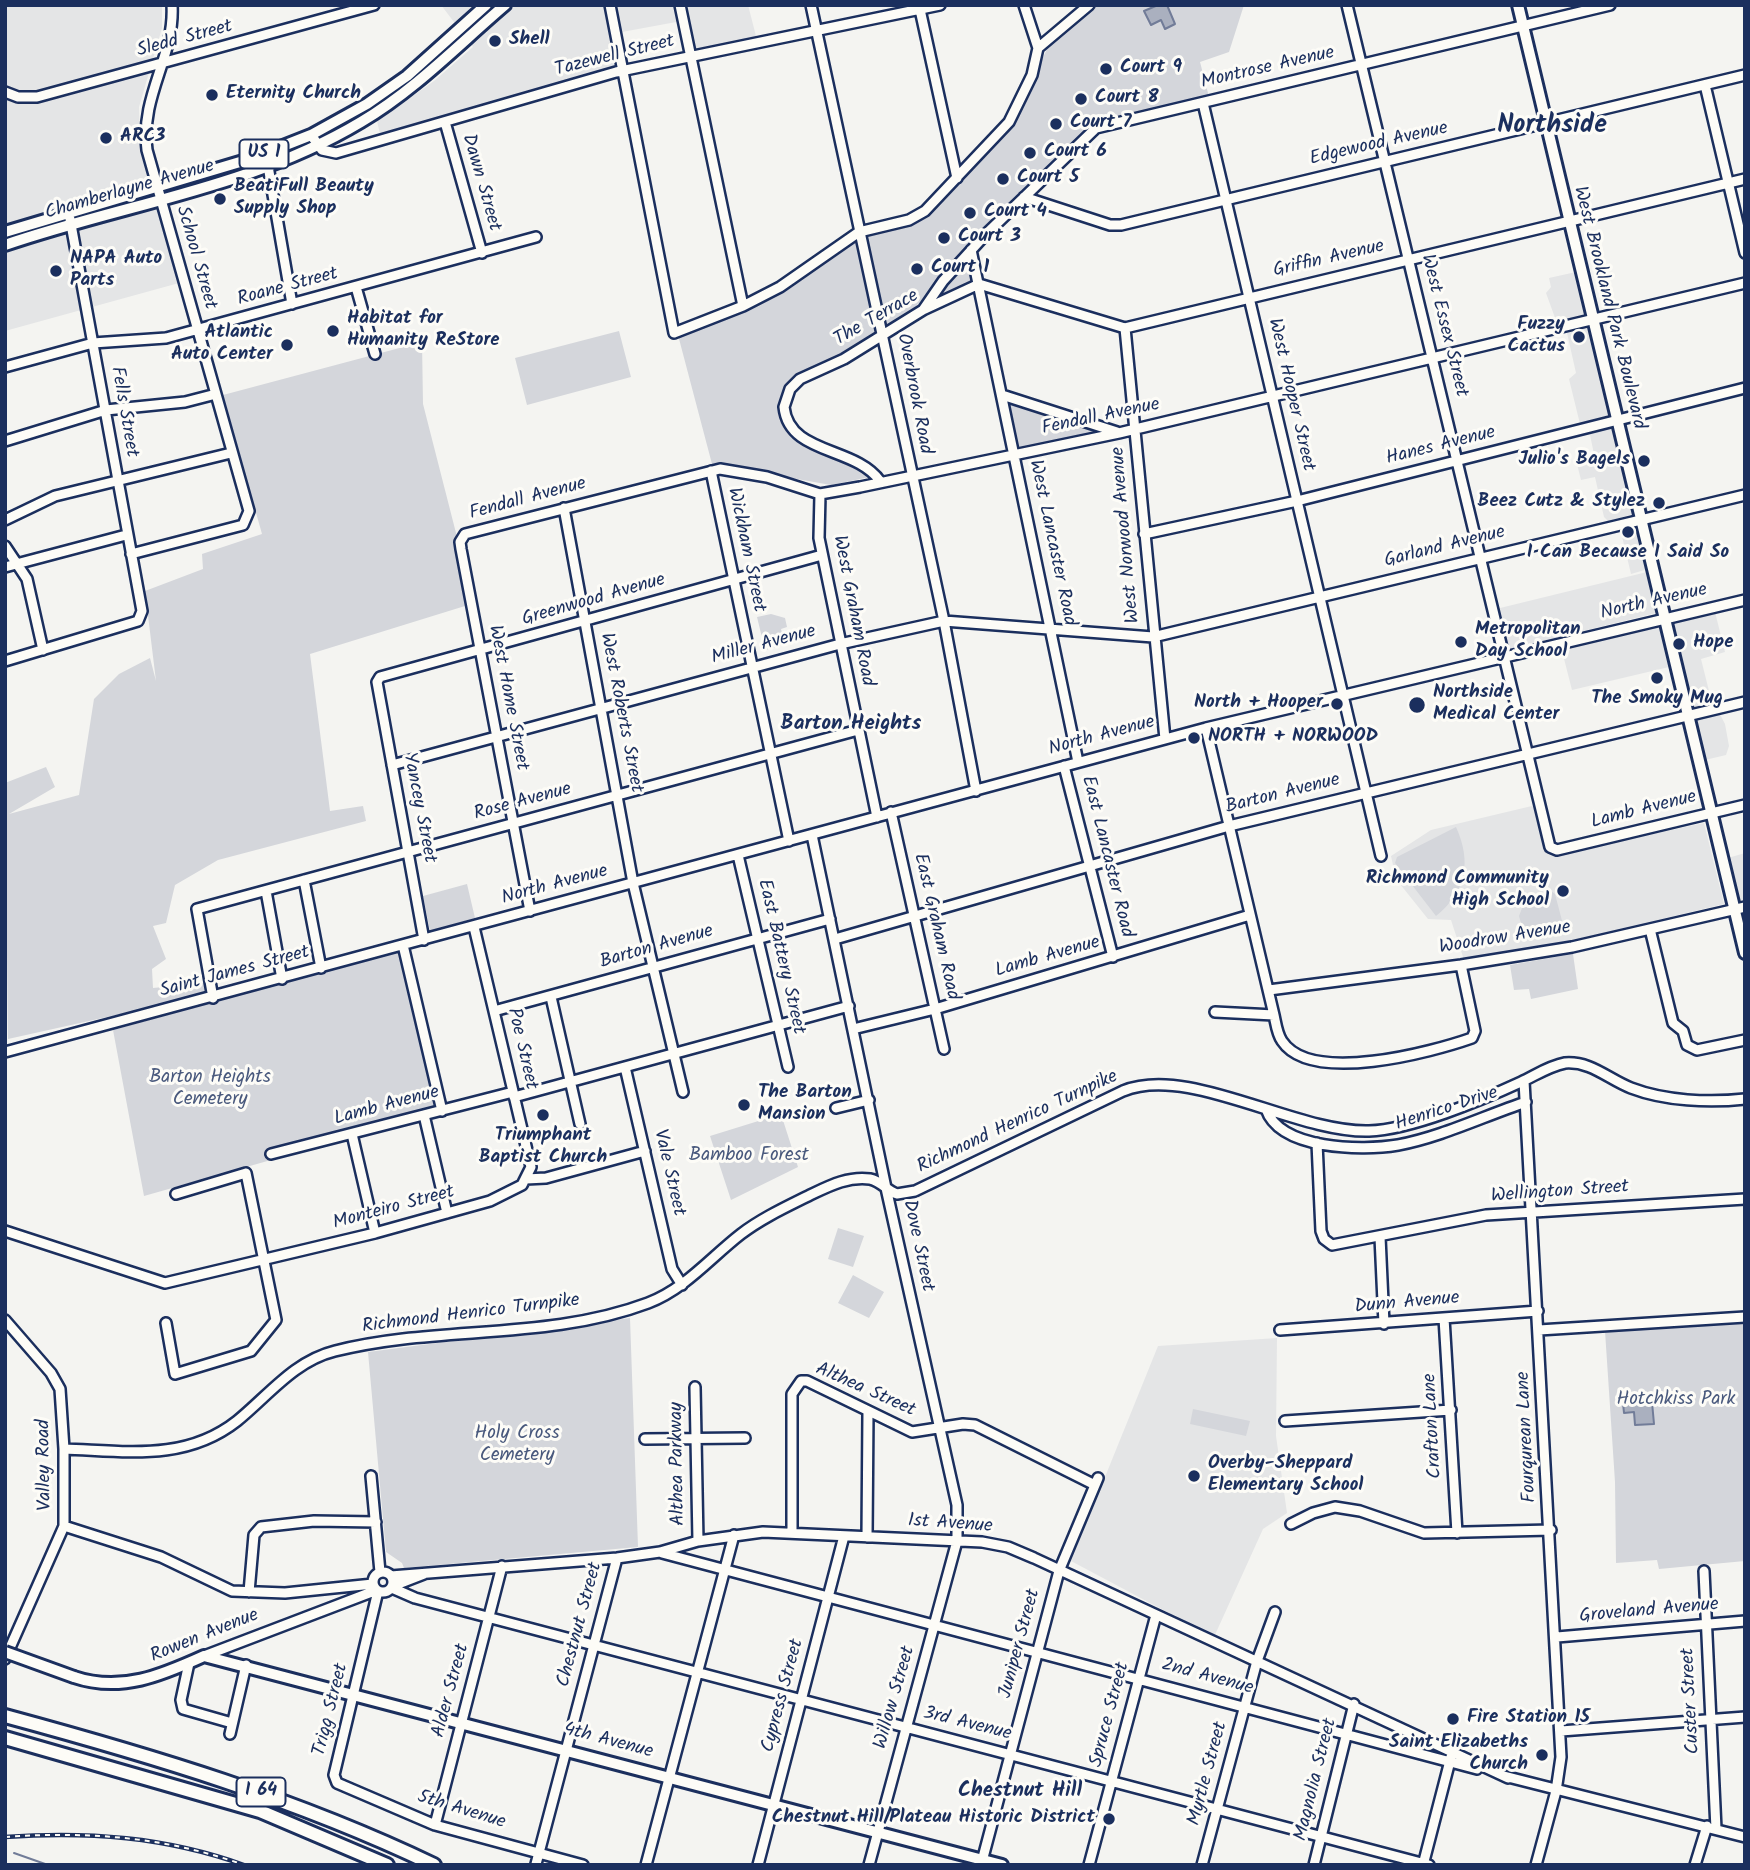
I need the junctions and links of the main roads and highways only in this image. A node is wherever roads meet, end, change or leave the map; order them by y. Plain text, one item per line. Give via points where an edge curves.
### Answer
1 (486, 5) edge
2 (505, 5) edge
3 (1518, 5) edge
4 (5, 232) edge
5 (5, 245) edge
6 (1740, 908) edge
7 (1745, 953) edge
8 (5, 1652) edge
9 (204, 1656) joint
10 (5, 1716) edge
11 (5, 1738) edge
12 (982, 1862) edge
13 (387, 1865) edge
14 (434, 1865) edge
15 (1002, 1865) edge

1 - 4 main road, Chamberlayne Avenue / US 1 via 407,76 311,135 260,156
2 - 5 main road, Chamberlayne Avenue / US 1 via 415,86 317,145 161,201
3 - 6 main road, West Brookland Park Boulevard via 1711,813
6 - 7 main road, West Brookland Park Boulevard
8 - 9 main road, Rowen Avenue, bridge via 103,1683 128,1683
9 - 12 main road, 4th Avenue
10 - 14 highway, I 64 via 264,1793
11 - 13 highway, I 64 via 260,1811
12 - 15 main road, 4th Avenue

